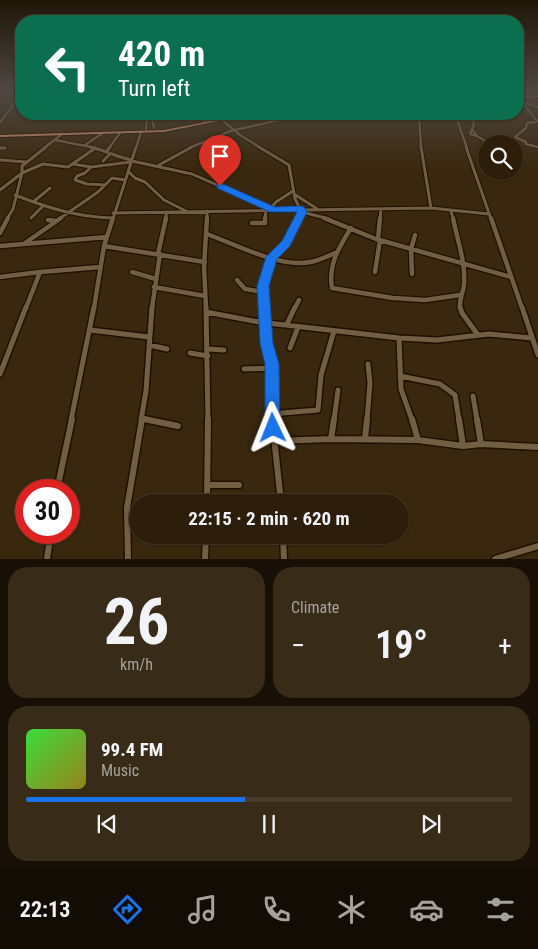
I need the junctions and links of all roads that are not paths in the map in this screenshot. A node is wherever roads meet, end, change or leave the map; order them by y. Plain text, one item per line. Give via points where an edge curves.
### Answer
1 (146, 120) edge
2 (152, 120) edge
3 (215, 120) edge
4 (222, 120) joint
5 (276, 120) edge
6 (419, 120) edge
7 (457, 120) edge
8 (473, 120) edge
9 (205, 122) joint
10 (537, 122) edge
11 (154, 128) junction
12 (144, 130) junction
13 (235, 132) junction
14 (103, 133) junction
15 (120, 133) junction
16 (62, 134) junction
17 (0, 135) edge
18 (478, 137) edge
19 (55, 140) junction
20 (85, 146) junction
21 (538, 147) edge
22 (94, 149) junction
23 (105, 152) junction
24 (110, 154) junction
25 (0, 160) edge
26 (103, 161) dead end
27 (132, 161) junction
28 (27, 162) junction
29 (73, 164) junction
30 (159, 165) junction
31 (91, 166) junction
32 (128, 171) junction
33 (22, 173) junction
34 (125, 180) junction
35 (105, 185) junction
36 (50, 188) dead end
37 (0, 190) edge
38 (294, 193) junction
39 (15, 195) junction
40 (34, 202) junction
41 (43, 206) junction
42 (318, 208) junction
43 (431, 208) junction
44 (380, 209) junction
45 (269, 210) junction
46 (451, 210) junction
47 (207, 211) junction
48 (301, 211) junction
49 (69, 212) junction
50 (167, 212) junction
51 (188, 212) junction
52 (489, 214) junction
53 (113, 215) junction
54 (31, 218) dead end
55 (48, 220) dead end
56 (56, 220) junction
57 (0, 223) edge
58 (6, 223) junction
59 (252, 223) dead end
60 (351, 228) junction
61 (0, 233) edge
62 (207, 234) junction
63 (415, 235) dead end
64 (107, 237) junction
65 (379, 240) junction
66 (25, 243) junction
67 (0, 246) edge
68 (104, 246) junction
69 (411, 249) junction
70 (159, 254) junction
71 (335, 254) junction
72 (272, 257) junction
73 (205, 262) junction
74 (463, 264) junction
75 (100, 267) junction
76 (40, 272) junction
77 (132, 272) dead end
78 (375, 272) dead end
79 (412, 274) dead end
80 (0, 277) edge
81 (511, 277) junction
82 (156, 278) junction
83 (237, 280) dead end
84 (154, 287) junction
85 (263, 292) junction
86 (460, 295) junction
87 (205, 296) junction
88 (298, 300) dead end
89 (206, 312) junction
90 (265, 322) junction
91 (287, 324) junction
92 (298, 327) junction
93 (90, 330) junction
94 (334, 331) junction
95 (478, 336) junction
96 (149, 337) junction
97 (398, 338) junction
98 (532, 338) junction
99 (149, 345) junction
100 (290, 348) dead end
101 (167, 349) dead end
102 (208, 349) junction
103 (224, 350) dead end
104 (190, 353) dead end
105 (538, 355) edge
106 (208, 356) junction
107 (368, 364) dead end
108 (272, 368) junction
109 (244, 369) dead end
110 (0, 374) edge
111 (400, 376) junction
112 (338, 390) dead end
113 (473, 396) dead end
114 (271, 414) junction
115 (141, 418) junction
116 (178, 426) dead end
117 (331, 439) junction
118 (365, 439) junction
119 (418, 440) junction
120 (274, 441) junction
121 (481, 444) junction
122 (463, 446) junction
123 (538, 447) edge
124 (59, 479) edge
125 (208, 485) junction
126 (239, 485) dead end
127 (207, 494) edge
128 (280, 494) edge
129 (49, 544) edge
130 (206, 544) edge
131 (283, 544) edge
132 (538, 546) edge
133 (47, 559) edge
134 (128, 559) edge
135 (205, 559) edge
136 (284, 559) edge
137 (495, 559) edge

1 - 12 street
2 - 11 street
3 - 9 highway
4 - 12 highway via 182,129
4 - 13 street
5 - 13 street
6 - 43 street
7 - 52 street
8 - 18 street via 472,129
9 - 11 highway
10 - 21 street via 527,123 515,138
11 - 12 highway
12 - 15 highway
12 - 17 highway
12 - 27 street
13 - 30 street via 188,148
13 - 38 street via 287,162
14 - 15 highway
14 - 16 highway
14 - 20 street
15 - 23 street
16 - 17 highway
16 - 19 street
19 - 20 street
19 - 28 street
20 - 22 street
22 - 23 street
22 - 29 street
23 - 24 street
24 - 26 street
24 - 27 street
25 - 28 street
27 - 30 street
27 - 31 street
27 - 32 street
28 - 33 street via 21,168
29 - 31 street
29 - 33 street via 68,167 42,164
30 - 45 street via 192,174
31 - 35 street via 75,180
32 - 34 street
32 - 51 street via 164,200
33 - 37 street
33 - 39 street
34 - 35 street via 112,178
34 - 53 street
35 - 49 street
36 - 40 street
38 - 42 street
38 - 45 street
38 - 48 street
39 - 40 street
39 - 58 street
40 - 41 street
41 - 49 street
41 - 54 street
42 - 44 street
42 - 48 street
43 - 44 street
43 - 46 street
44 - 65 street
45 - 47 street
45 - 48 street
45 - 59 street via 265,224
46 - 52 street
46 - 74 street
47 - 51 street
47 - 62 street
48 - 60 street
48 - 72 street via 286,244
49 - 53 street via 85,217
49 - 56 street
50 - 51 street
50 - 53 street
50 - 70 street
52 - 81 street
53 - 64 street
55 - 56 street
56 - 66 street
57 - 58 street
58 - 61 street
60 - 65 street
60 - 71 street
62 - 72 street
62 - 73 street
63 - 69 street
64 - 66 street
64 - 68 street
65 - 69 street
65 - 78 street
66 - 67 street
68 - 70 street
68 - 75 street
69 - 74 street
69 - 79 street
70 - 73 street
70 - 82 street
71 - 72 street via 299,263
71 - 86 street via 332,288 393,298
72 - 85 street
73 - 87 street
74 - 81 street
74 - 86 street via 464,287
75 - 76 street
75 - 93 street
76 - 80 street
76 - 110 street
77 - 82 street
81 - 98 street
82 - 84 street
83 - 85 street via 246,289
84 - 87 street
84 - 96 street
85 - 90 street
86 - 95 street via 462,313
87 - 89 street
88 - 91 street
89 - 90 street
89 - 102 street
90 - 91 street
90 - 108 street
91 - 92 street
92 - 94 street
92 - 100 street
93 - 96 street
93 - 124 street
94 - 97 street
94 - 114 street via 321,375 318,410
95 - 97 street via 437,340
95 - 98 street
96 - 99 street
97 - 111 street
98 - 105 street
99 - 101 street
99 - 115 street
102 - 103 street
102 - 106 street
104 - 106 street
106 - 125 street
107 - 118 street via 370,383
108 - 109 street
108 - 114 street
111 - 119 street
111 - 122 street via 440,384 456,395
112 - 117 street
113 - 121 street
114 - 120 street
115 - 116 street
115 - 134 street via 126,508
117 - 118 street
117 - 120 street
118 - 119 street
119 - 122 street
120 - 128 street
121 - 122 street
121 - 123 street
125 - 126 street
125 - 127 street
129 - 133 street
130 - 135 street
131 - 136 street
132 - 137 street

